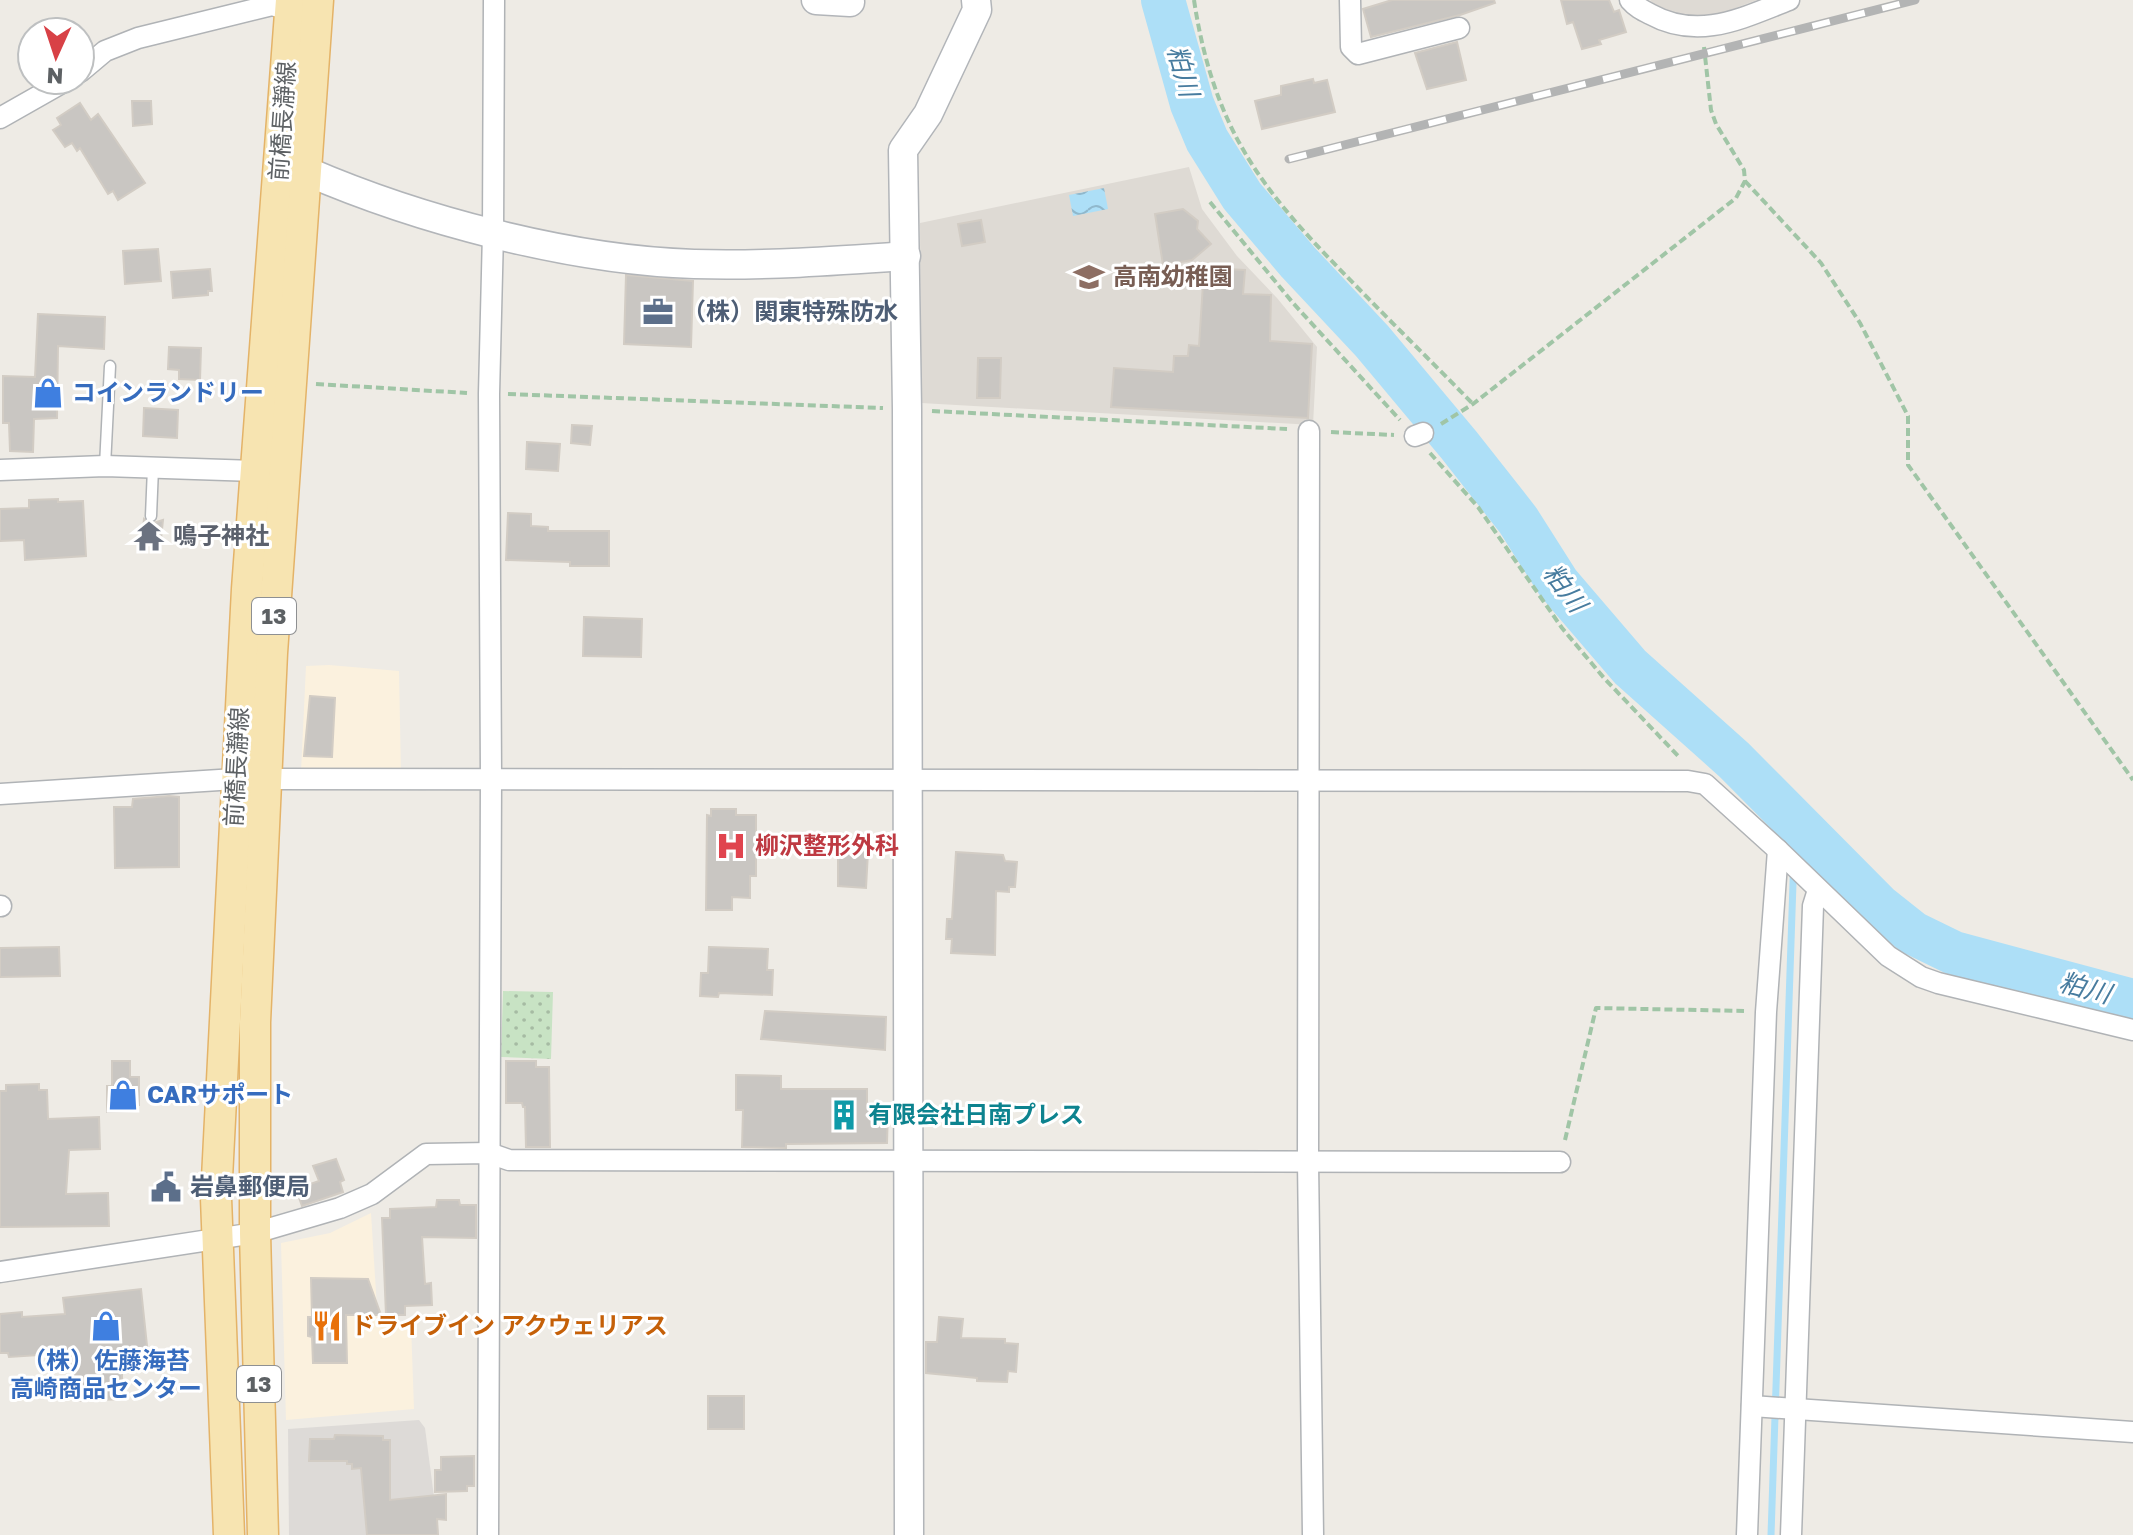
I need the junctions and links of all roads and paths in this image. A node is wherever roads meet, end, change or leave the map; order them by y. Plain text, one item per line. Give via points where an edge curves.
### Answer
1 (494, 0) edge
2 (816, 0) edge
3 (976, 0) edge
4 (1194, 0) edge
5 (1350, 0) edge
6 (1630, 0) edge
7 (1789, 0) edge
8 (850, 2) dead end
9 (300, 3) edge
10 (1459, 28) dead end
11 (1702, 28) junction
12 (96, 59) edge
13 (39, 96) edge
14 (0, 118) edge
15 (306, 171) junction
16 (1745, 181) junction
17 (1210, 202) dead end
18 (493, 233) junction
19 (906, 256) junction
20 (110, 366) dead end
21 (290, 383) junction
22 (489, 394) junction
23 (1473, 404) junction
24 (907, 409) junction
25 (1309, 431) junction
26 (1419, 435) junction
27 (105, 466) junction
28 (153, 468) junction
29 (0, 470) edge
30 (255, 471) junction
31 (151, 516) dead end
32 (235, 779) junction
33 (266, 779) junction
34 (491, 779) junction
35 (2133, 780) edge
36 (907, 781) junction
37 (1309, 782) junction
38 (1705, 784) junction
39 (0, 794) edge
40 (1789, 861) junction
41 (1818, 890) junction
42 (1766, 1012) junction
43 (2133, 1030) edge
44 (489, 1153) junction
45 (909, 1161) junction
46 (1308, 1162) junction
47 (1560, 1162) joint
48 (255, 1233) junction
49 (218, 1240) junction
50 (0, 1272) edge
51 (1773, 1407) junction
52 (2133, 1432) edge
53 (229, 1535) edge
54 (263, 1535) edge
55 (488, 1535) edge
56 (909, 1535) edge
57 (1313, 1535) edge
58 (1747, 1535) edge
59 (1791, 1535) edge

1 - 18 street
2 - 8 street
3 - 19 street via 977,10 928,114 903,150
4 - 23 path via 1207,66 1227,118 1271,193 1300,230
5 - 10 street via 1351,47 1358,54
6 - 11 street via 1663,21
7 - 11 street
9 - 12 street via 138,38
9 - 15 main road, 前橋長瀞線 / 13
9 - 30 main road, 前橋長瀞線 / 13
11 - 16 path via 1711,110
13 - 14 street
15 - 18 street
15 - 21 main road, 前橋長瀞線 / 13
16 - 23 path via 1736,198
16 - 35 path via 1829,275 1908,416 1908,465
17 - 26 path via 1293,303
18 - 19 street via 624,258 690,264
18 - 22 street
19 - 24 street
20 - 27 lane
21 - 22 path
21 - 33 main road, 前橋長瀞線 / 13
22 - 24 path
22 - 34 street
23 - 26 path
24 - 25 path
24 - 36 street
25 - 26 path
25 - 37 street
26 - 38 path via 1579,648
27 - 28 street
27 - 29 street
28 - 30 street
28 - 31 lane
30 - 32 main road, 前橋長瀞線 / 13
32 - 39 street
32 - 49 main road, 前橋長瀞線 / 13
33 - 34 street
33 - 48 main road, 前橋長瀞線 / 13 via 255,1022
34 - 36 street
34 - 44 street
36 - 37 street
36 - 45 street
37 - 38 street
37 - 46 street
38 - 40 street
40 - 41 street
40 - 42 street
41 - 43 street via 1888,956 1921,977
41 - 51 street
42 - 47 path via 1596,1008
42 - 51 street
44 - 45 street via 509,1160
44 - 48 street via 426,1154 372,1194
44 - 55 street
45 - 46 street
45 - 56 street
46 - 47 street
46 - 57 street
48 - 49 street
48 - 54 main road, 前橋長瀞線 / 13
49 - 50 street
49 - 53 main road, 前橋長瀞線 / 13
51 - 52 street
51 - 58 street
51 - 59 street

